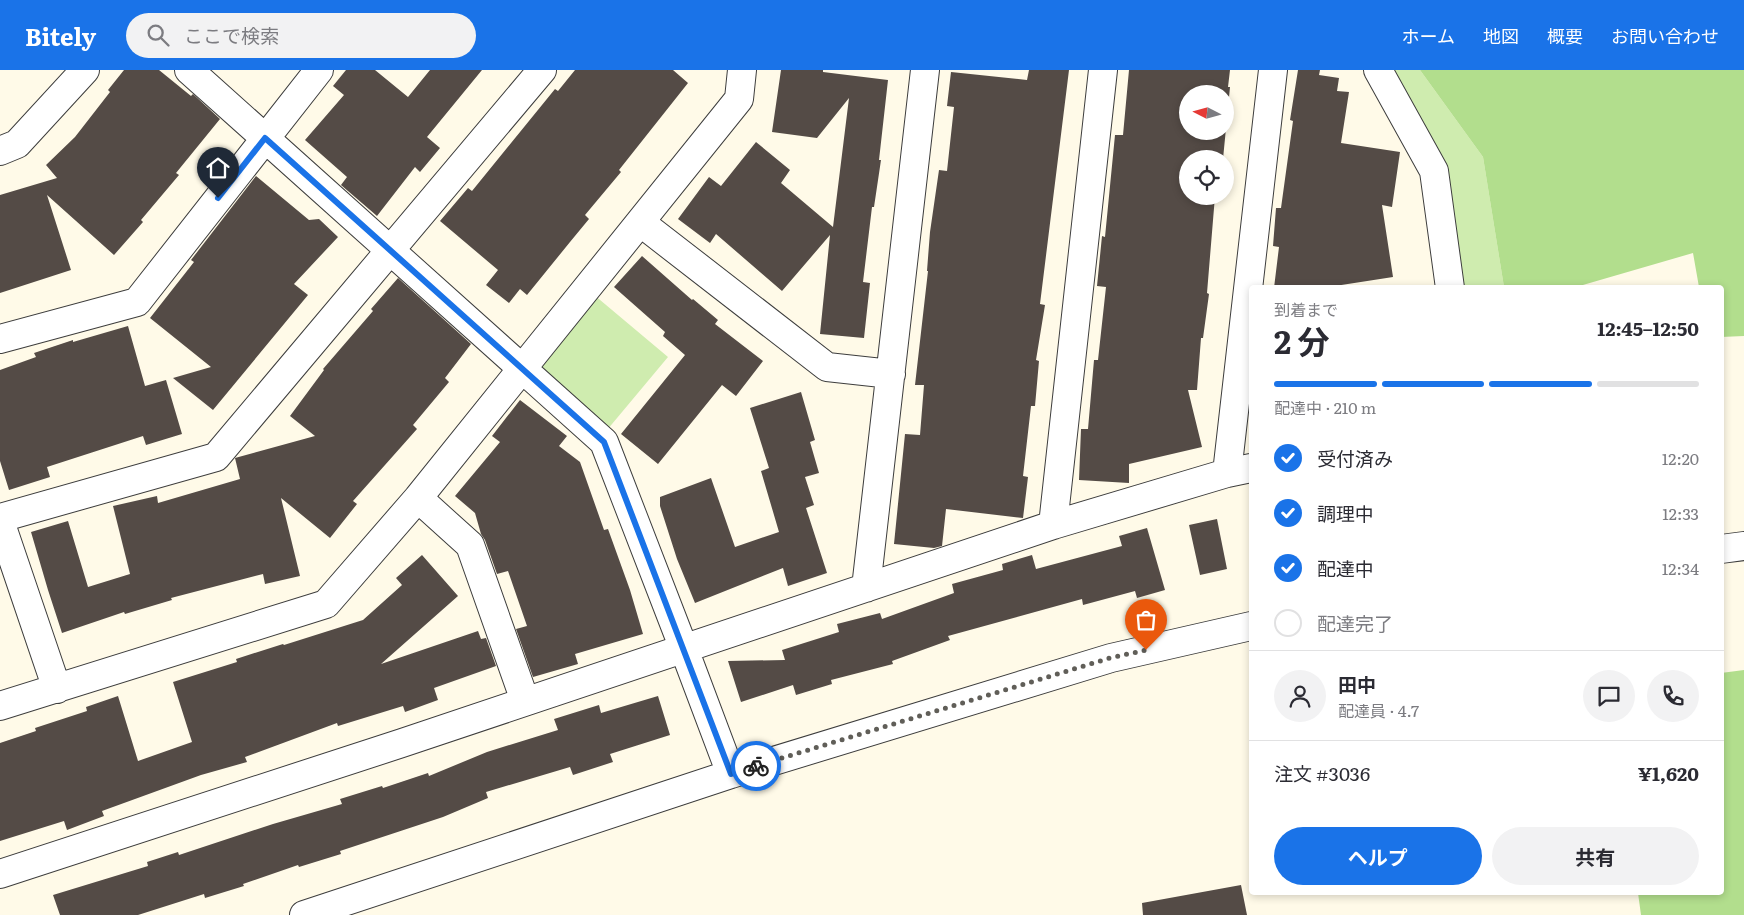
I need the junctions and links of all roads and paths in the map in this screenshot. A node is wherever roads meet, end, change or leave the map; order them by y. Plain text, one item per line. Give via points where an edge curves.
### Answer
1 (86, 70) edge
2 (189, 70) edge
3 (319, 70) edge
4 (542, 70) edge
5 (742, 70) edge
6 (925, 70) edge
7 (1103, 70) edge
8 (1273, 70) edge
9 (1378, 70) edge
10 (265, 138) junction
11 (0, 151) edge
12 (640, 222) junction
13 (390, 251) junction
14 (1255, 285) edge
15 (1450, 285) edge
16 (0, 339) edge
17 (1249, 353) edge
18 (522, 370) junction
19 (891, 374) junction
20 (1239, 471) edge
21 (418, 498) junction
22 (0, 520) edge
23 (1054, 525) junction
24 (1744, 546) edge
25 (1724, 548) edge
26 (866, 588) junction
27 (1249, 626) edge
28 (684, 649) junction
29 (57, 689) junction
30 (525, 701) junction
31 (0, 706) edge
32 (731, 774) junction
33 (0, 874) edge
34 (304, 915) edge

1 - 11 street via 17,144
2 - 10 street
3 - 10 street
4 - 13 street
5 - 12 street via 739,99
6 - 19 street
7 - 23 street
8 - 14 street
9 - 15 street via 1434,171
10 - 13 street
10 - 16 street via 137,302
12 - 18 street
12 - 19 street via 827,368
13 - 18 street
13 - 22 street via 216,457
17 - 20 street
18 - 21 street
18 - 28 street via 604,442
19 - 26 street
20 - 23 street
21 - 29 street via 326,604
21 - 30 street via 470,545
22 - 29 street
23 - 26 street
24 - 25 street
26 - 28 street
27 - 32 street via 1110,658
28 - 30 street
28 - 32 street
29 - 31 street
30 - 33 street
32 - 34 street

